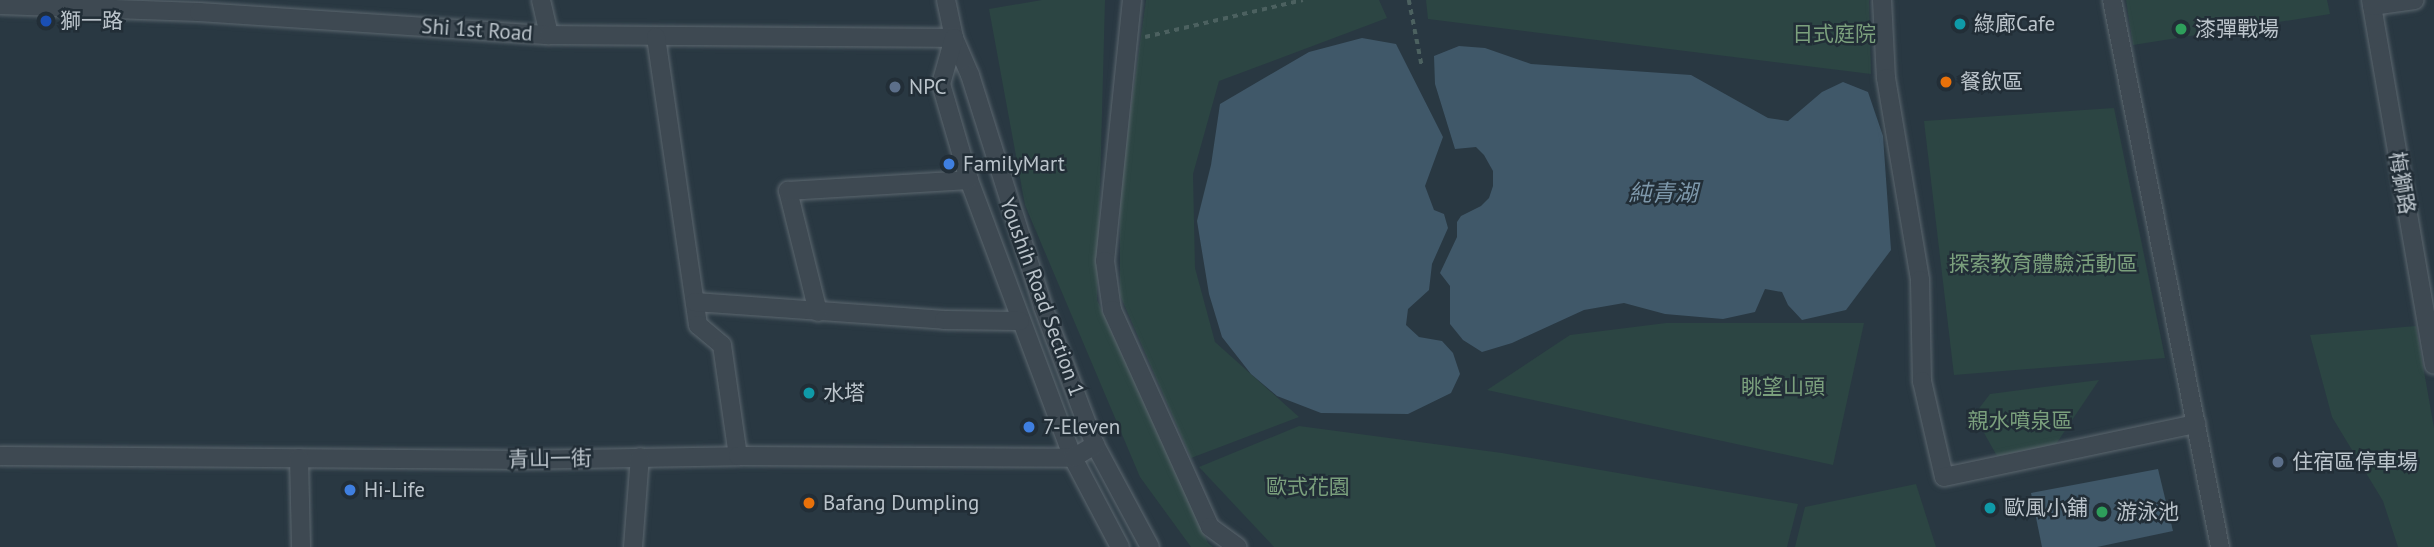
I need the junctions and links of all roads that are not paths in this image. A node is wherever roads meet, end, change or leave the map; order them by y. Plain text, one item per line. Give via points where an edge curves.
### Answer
1 (541, 0) edge
2 (946, 0) edge
3 (1132, 0) edge
4 (1882, 0) edge
5 (2112, 0) edge
6 (2415, 0) edge
7 (2371, 3) edge
8 (0, 5) edge
9 (197, 6) edge
10 (550, 35) junction
11 (656, 37) junction
12 (954, 38) junction
13 (969, 180) junction
14 (695, 302) junction
15 (818, 312) junction
16 (1020, 321) junction
17 (2434, 365) edge
18 (2196, 424) junction
19 (1095, 445) junction
20 (0, 456) edge
21 (738, 456) junction
22 (640, 457) junction
23 (299, 458) junction
24 (1073, 458) junction
25 (301, 547) edge
26 (633, 547) edge
27 (1120, 547) edge
28 (1150, 547) edge
29 (1238, 547) edge
30 (2220, 547) edge

1 - 10 street
2 - 12 street, Youshih Road Section 1
3 - 29 street via 1105,261 1112,310 1210,527
4 - 18 street via 1886,78 1920,279 1922,381 1944,477
5 - 18 street
6 - 7 street
7 - 17 street, 梅獅路
8 - 9 street, Shi 1st Road
9 - 10 street, Shi 1st Road
10 - 11 street, Shi 1st Road
11 - 12 street, Shi 1st Road
11 - 14 street
12 - 13 street, Youshih Road Section 1 via 941,84
12 - 19 street, Youshih Road Section 1 via 970,75 1043,307
13 - 15 street via 788,191
13 - 16 street, Youshih Road Section 1
14 - 15 street
14 - 21 street via 698,325 722,345
15 - 16 street
16 - 24 street, Youshih Road Section 1
18 - 30 street
19 - 24 street
19 - 28 street, Youshih Road Section 1
20 - 23 street, 青山一街
21 - 22 street, 青山一街
21 - 24 street, 青山一街
22 - 23 street, 青山一街
22 - 26 street
23 - 25 street
24 - 27 street, Youshih Road Section 1

